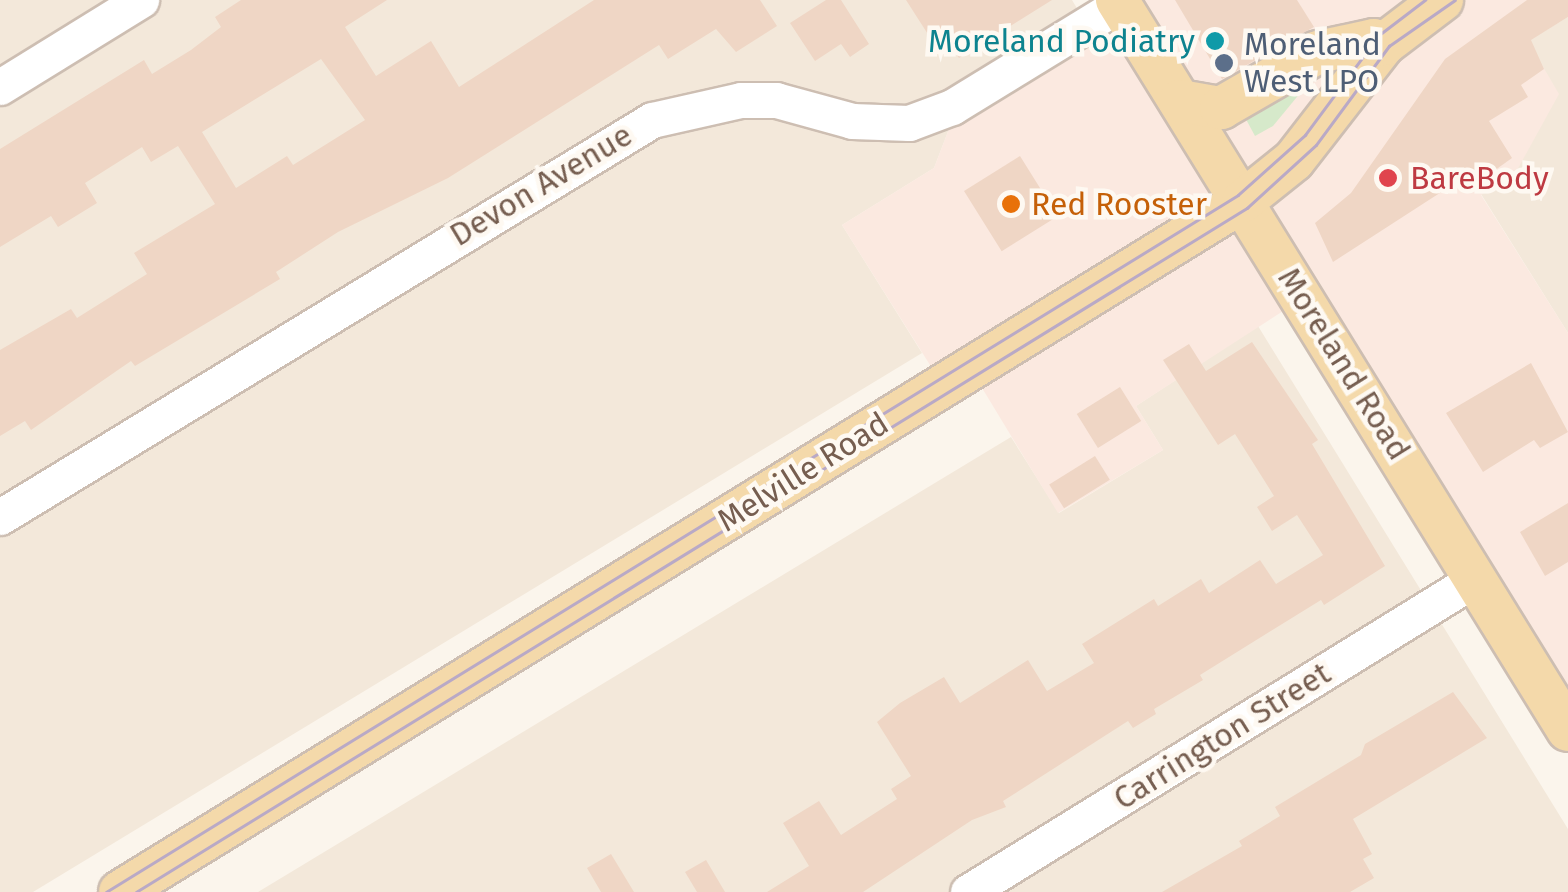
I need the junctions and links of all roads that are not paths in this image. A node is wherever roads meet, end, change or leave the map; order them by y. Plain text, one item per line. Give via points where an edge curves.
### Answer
1 (141, 0) edge
2 (1442, 0) edge
3 (1119, 2) edge
4 (1384, 44) junction
5 (0, 87) edge
6 (1180, 100) junction
7 (1242, 201) junction
8 (0, 516) edge
9 (1476, 579) junction
10 (1568, 730) edge
11 (120, 892) edge
12 (968, 892) edge

1 - 5 street
2 - 4 main road, Melville Road
3 - 6 main road, Moreland Road
3 - 8 street, Devon Avenue via 952,107 909,123 852,121 776,100 742,100 652,120
4 - 6 main road via 1374,40 1318,52 1222,108
4 - 7 main road, Melville Road via 1294,160
6 - 7 main road, Moreland Road
7 - 9 main road, Moreland Road
7 - 11 main road, Melville Road
9 - 10 main road, Moreland Road
9 - 12 street, Carrington Street

